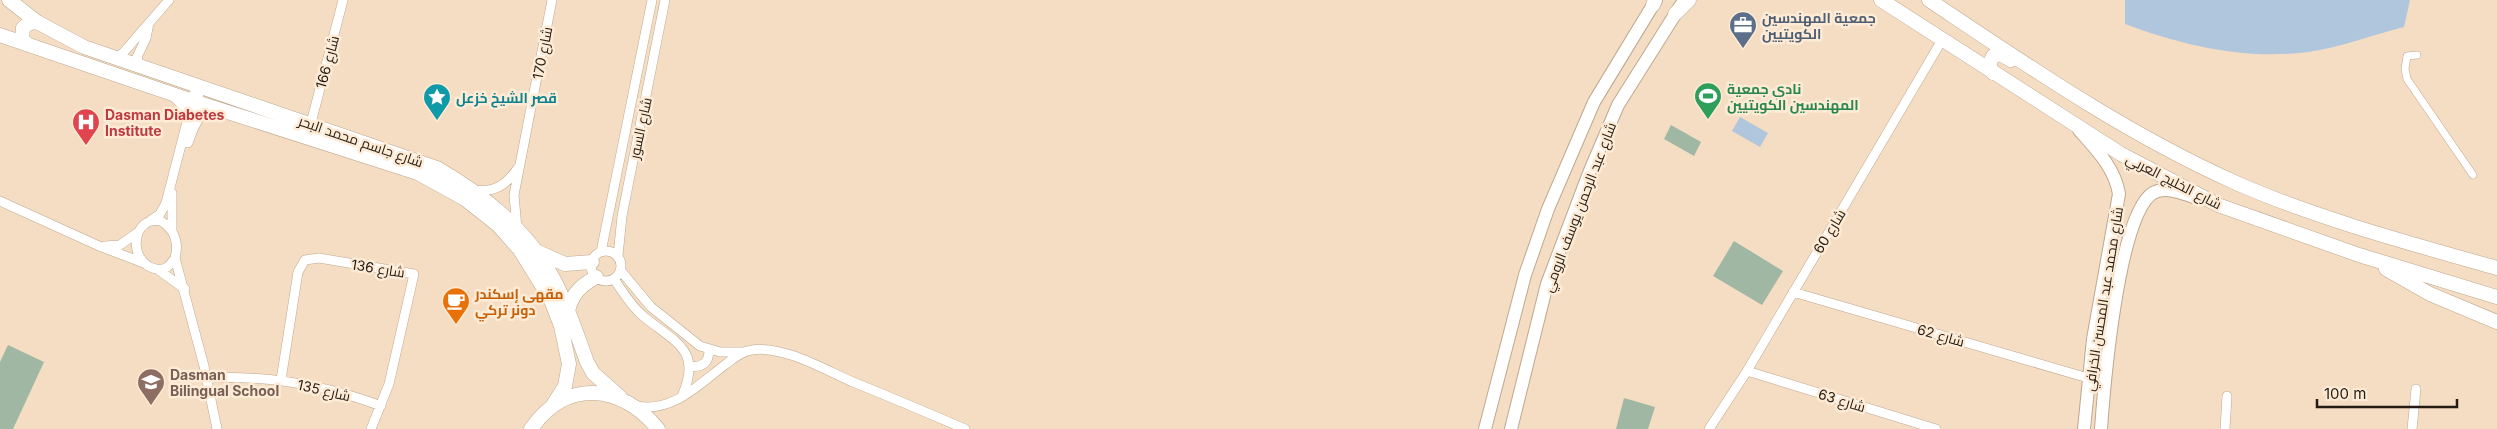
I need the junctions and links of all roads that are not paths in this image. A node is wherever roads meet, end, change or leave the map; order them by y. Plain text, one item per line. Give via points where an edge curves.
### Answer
1 (169, 0) edge
2 (344, 0) edge
3 (552, 0) edge
4 (652, 0) edge
5 (665, 0) edge
6 (1684, 0) edge
7 (1689, 0) edge
8 (1881, 0) edge
9 (1928, 0) edge
10 (1655, 2) edge
11 (13, 3) edge
12 (1675, 14) junction
13 (1645, 18) junction
14 (37, 22) junction
15 (149, 22) junction
16 (1664, 31) junction
17 (0, 35) edge
18 (1942, 40) junction
19 (27, 44) junction
20 (2417, 55) dead end
21 (115, 58) junction
22 (140, 67) junction
23 (1993, 73) junction
24 (2061, 88) junction
25 (210, 89) junction
26 (170, 94) junction
27 (193, 102) junction
28 (220, 109) junction
29 (188, 118) junction
30 (311, 123) junction
31 (2073, 124) junction
32 (520, 166) junction
33 (2473, 175) dead end
34 (473, 190) junction
35 (0, 201) edge
36 (2218, 205) junction
37 (150, 221) junction
38 (517, 228) junction
39 (139, 231) junction
40 (172, 231) junction
41 (100, 246) junction
42 (538, 252) junction
43 (618, 256) junction
44 (596, 257) junction
45 (175, 258) junction
46 (2368, 258) junction
47 (144, 263) junction
48 (2497, 268) edge
49 (156, 269) junction
50 (2123, 269) junction
51 (621, 271) junction
52 (2106, 271) junction
53 (596, 277) junction
54 (614, 279) junction
55 (185, 289) junction
56 (1794, 292) junction
57 (2497, 298) edge
58 (568, 311) junction
59 (2497, 322) edge
60 (709, 350) junction
61 (743, 352) junction
62 (690, 366) junction
63 (1747, 371) junction
64 (207, 378) junction
65 (2088, 378) junction
66 (281, 380) junction
67 (2416, 388) dead end
68 (2228, 396) dead end
69 (620, 397) junction
70 (682, 397) junction
71 (553, 405) junction
72 (635, 405) junction
73 (381, 406) junction
74 (535, 424) edge
75 (1713, 427) edge
76 (217, 429) edge
77 (371, 429) edge
78 (524, 429) edge
79 (658, 429) edge
80 (965, 429) edge
81 (1485, 429) edge
82 (1511, 429) edge
83 (1936, 429) edge
84 (2084, 429) edge
85 (2101, 429) edge
86 (2225, 429) edge
87 (2412, 429) edge

1 - 15 street
2 - 30 street, شارع 166
3 - 32 street, شارع 170
4 - 44 street, شارع السور
5 - 43 street, شارع السور via 622,216
6 - 12 main road, شارع عبد الرحمن يوسف الرومي
7 - 12 main road
8 - 18 main road, شارع الخليج العربي
9 - 24 main road, شارع الخليج العربي
10 - 13 main road, شارع عبد الرحمن يوسف الرومي
11 - 14 main road, شارع جاسم محمد البحر
12 - 16 main road, شارع عبد الرحمن يوسف الرومي
13 - 16 main road via 1653,12 1662,15 1666,21
13 - 81 main road, شارع عبد الرحمن يوسف الرومي via 1594,102 1548,209 1525,275
14 - 19 main road via 23,28 22,39
14 - 21 main road, شارع جاسم محمد البحر via 62,37
15 - 21 street
15 - 22 street via 146,38 137,54
16 - 82 main road, شارع عبد الرحمن يوسف الرومي via 1618,105 1589,173 1547,284
17 - 19 main road, شارع جاسم محمد البحر
18 - 23 main road, شارع الخليج العربي
18 - 56 street, شارع 60
19 - 26 main road, شارع جاسم محمد البحر
20 - 33 street via 2407,56 2407,79
21 - 22 main road, شارع جاسم محمد البحر
22 - 25 main road, شارع جاسم محمد البحر
23 - 24 main road via 1989,62 2000,54 2049,85
23 - 31 main road, شارع الخليج العربي
24 - 48 main road, شارع الخليج العربي via 2126,128 2253,189 2352,224
25 - 27 main road via 201,92
25 - 30 main road, شارع جاسم محمد البحر
26 - 27 main road, شارع جاسم محمد البحر
26 - 29 street via 182,105
27 - 28 main road, شارع جاسم محمد البحر
27 - 29 main road
28 - 40 street via 205,113 194,126 172,192
28 - 71 main road, شارع جاسم محمد البحر via 418,173 452,190 487,216 530,264 551,300 561,326 569,364 565,386
29 - 37 street via 166,203 160,214
30 - 34 main road, شارع جاسم محمد البحر via 437,168
31 - 36 main road, شارع الخليج العربي
31 - 52 main road, شارع محمد عبد المحسن الخرافي via 2105,161 2117,186 2119,202
32 - 34 street via 498,188
32 - 38 street, شارع 170 via 514,201
34 - 38 main road, شارع جاسم محمد البحر
35 - 41 street
36 - 46 main road, شارع الخليج العربي
36 - 50 main road, شارع محمد عبد المحسن الخرافي via 2170,191 2160,190 2151,194 2136,214
37 - 39 street
37 - 40 street via 161,221
38 - 42 main road, شارع جاسم محمد البحر
39 - 41 street via 120,245
39 - 47 street via 136,247
40 - 45 street via 176,242
41 - 47 street
42 - 44 main road via 565,264
42 - 58 main road, شارع جاسم محمد البحر
43 - 44 street via 610,251
43 - 51 street
44 - 53 street via 592,271
45 - 49 street via 166,268
45 - 55 street
46 - 57 main road, شارع الخليج العربي
46 - 59 main road via 2430,294
47 - 49 street
49 - 55 street
50 - 52 main road via 2112,267
50 - 85 main road, شارع محمد عبد المحسن الخرافي via 2107,359
51 - 54 street
51 - 60 street via 651,307
52 - 65 main road, شارع محمد عبد المحسن الخرافي
53 - 54 street via 605,281
53 - 58 main road via 579,288 570,301
54 - 62 street via 636,310 681,346
55 - 64 street
56 - 63 street, شارع 60
56 - 65 street, شارع 62
58 - 69 main road, شارع جاسم محمد البحر via 593,373
60 - 61 street
60 - 62 street via 704,364
61 - 70 street
61 - 80 street via 774,350 804,360
62 - 70 street
63 - 75 street, شارع 60
63 - 83 street, شارع 63
64 - 66 street, شارع 135
64 - 76 street
65 - 84 main road, شارع محمد عبد المحسن الخرافي
66 - 73 street, شارع 135 via 335,390
66 - 73 street, شارع 136 via 298,272 305,260 319,258 414,274
67 - 87 street
68 - 86 street
69 - 71 main road via 589,393
69 - 72 main road
70 - 72 street via 655,408
71 - 74 main road
72 - 79 main road
73 - 77 street, شارع 136
74 - 78 main road

